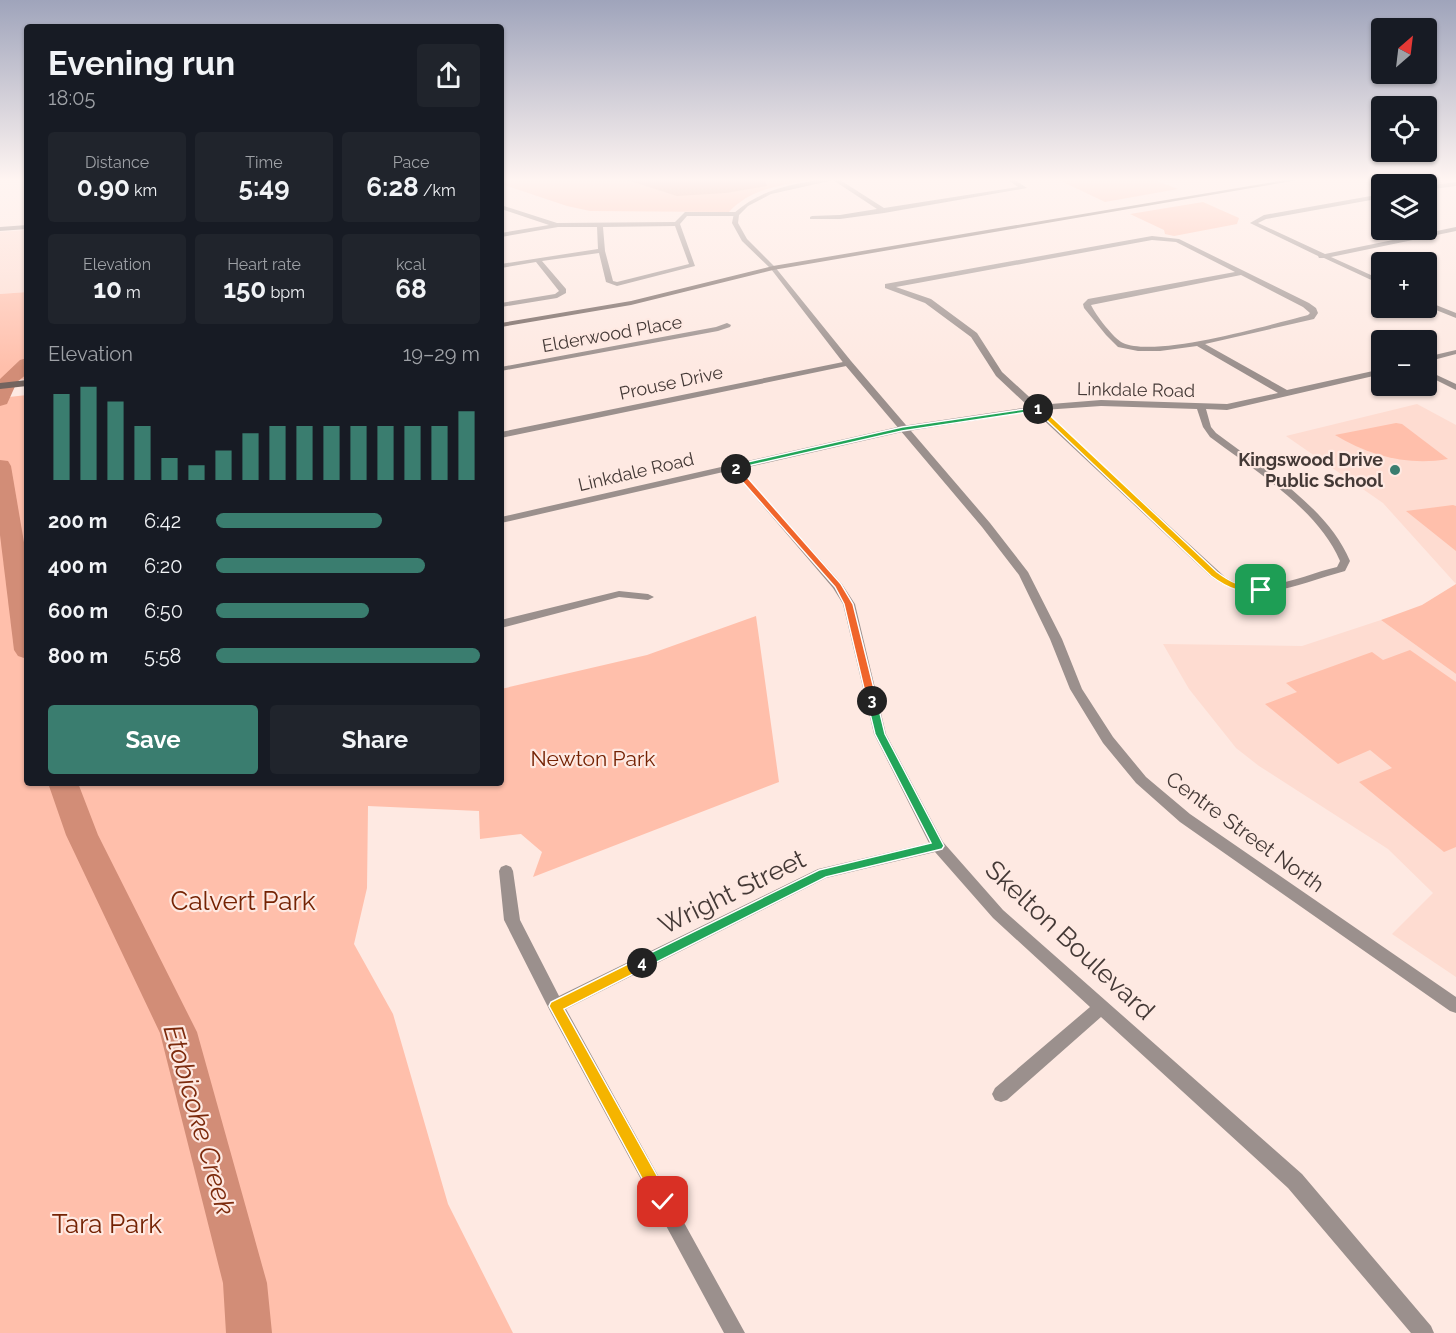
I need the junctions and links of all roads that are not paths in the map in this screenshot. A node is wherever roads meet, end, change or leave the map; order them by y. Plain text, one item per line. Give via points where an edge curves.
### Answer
1 (601, 242) edge
2 (684, 242) edge
3 (749, 242) edge
4 (901, 242) edge
5 (911, 242) edge
6 (1129, 242) edge
7 (1181, 242) edge
8 (1293, 242) edge
9 (1390, 242) edge
10 (602, 251) junction
11 (1321, 256) junction
12 (538, 260) junction
13 (770, 265) junction
14 (504, 266) edge
15 (1240, 273) junction
16 (1371, 279) edge
17 (504, 305) edge
18 (1437, 308) edge
19 (1456, 316) edge
20 (504, 317) edge
21 (504, 325) edge
22 (727, 325) dead end
23 (1197, 343) junction
24 (1456, 352) edge
25 (1437, 357) edge
26 (848, 363) junction
27 (504, 368) edge
28 (1371, 374) edge
29 (1437, 378) edge
30 (24, 383) edge
31 (0, 386) edge
32 (1456, 387) edge
33 (24, 390) edge
34 (0, 393) edge
35 (1287, 394) junction
36 (1201, 407) junction
37 (1038, 408) junction
38 (902, 429) junction
39 (504, 434) edge
40 (734, 466) junction
41 (504, 519) edge
42 (648, 597) dead end
43 (504, 623) edge
44 (938, 846) junction
45 (506, 871) dead end
46 (556, 1006) junction
47 (1456, 1006) edge
48 (1101, 1007) junction
49 (1001, 1094) dead end
50 (735, 1333) edge
51 (1424, 1333) edge

1 - 10 street
2 - 10 street via 693,265 616,284 610,282
3 - 13 street, Centre Street North
4 - 13 main road
5 - 13 main road
6 - 37 street via 888,286 928,301 974,335 999,374
7 - 15 street
8 - 11 street
9 - 11 street
10 - 12 street
11 - 16 street
12 - 14 street
12 - 17 street via 562,293
13 - 20 main road
13 - 21 main road via 631,303
13 - 26 street, Centre Street North
15 - 23 street via 1306,305 1314,313 1311,317
15 - 23 street via 1087,304 1115,342 1123,346 1165,348
18 - 19 street
22 - 27 street, Elderwood Place
23 - 35 street
24 - 25 street
26 - 38 street, Centre Street North
26 - 39 street, Prouse Drive
28 - 35 street, Linkdale Road
29 - 32 street
30 - 31 main road
33 - 34 main road
35 - 36 street, Linkdale Road via 1227,407
36 - 37 street, Linkdale Road via 1101,403
36 - 37 street via 1214,435 1316,517 1343,550 1345,561 1341,569 1261,590 1227,584
37 - 38 street, Linkdale Road
38 - 40 street, Linkdale Road
38 - 47 street, Centre Street North via 1024,573 1076,689 1108,740 1141,780 1185,818
40 - 41 street, Linkdale Road
40 - 44 street, Skelton Boulevard via 838,586 849,604 880,734
42 - 43 street via 619,594
44 - 46 street, Wright Street via 823,873
44 - 48 street, Skelton Boulevard via 998,914
45 - 46 street via 512,920
46 - 50 street
48 - 49 street
48 - 51 street, Skelton Boulevard via 1296,1181

